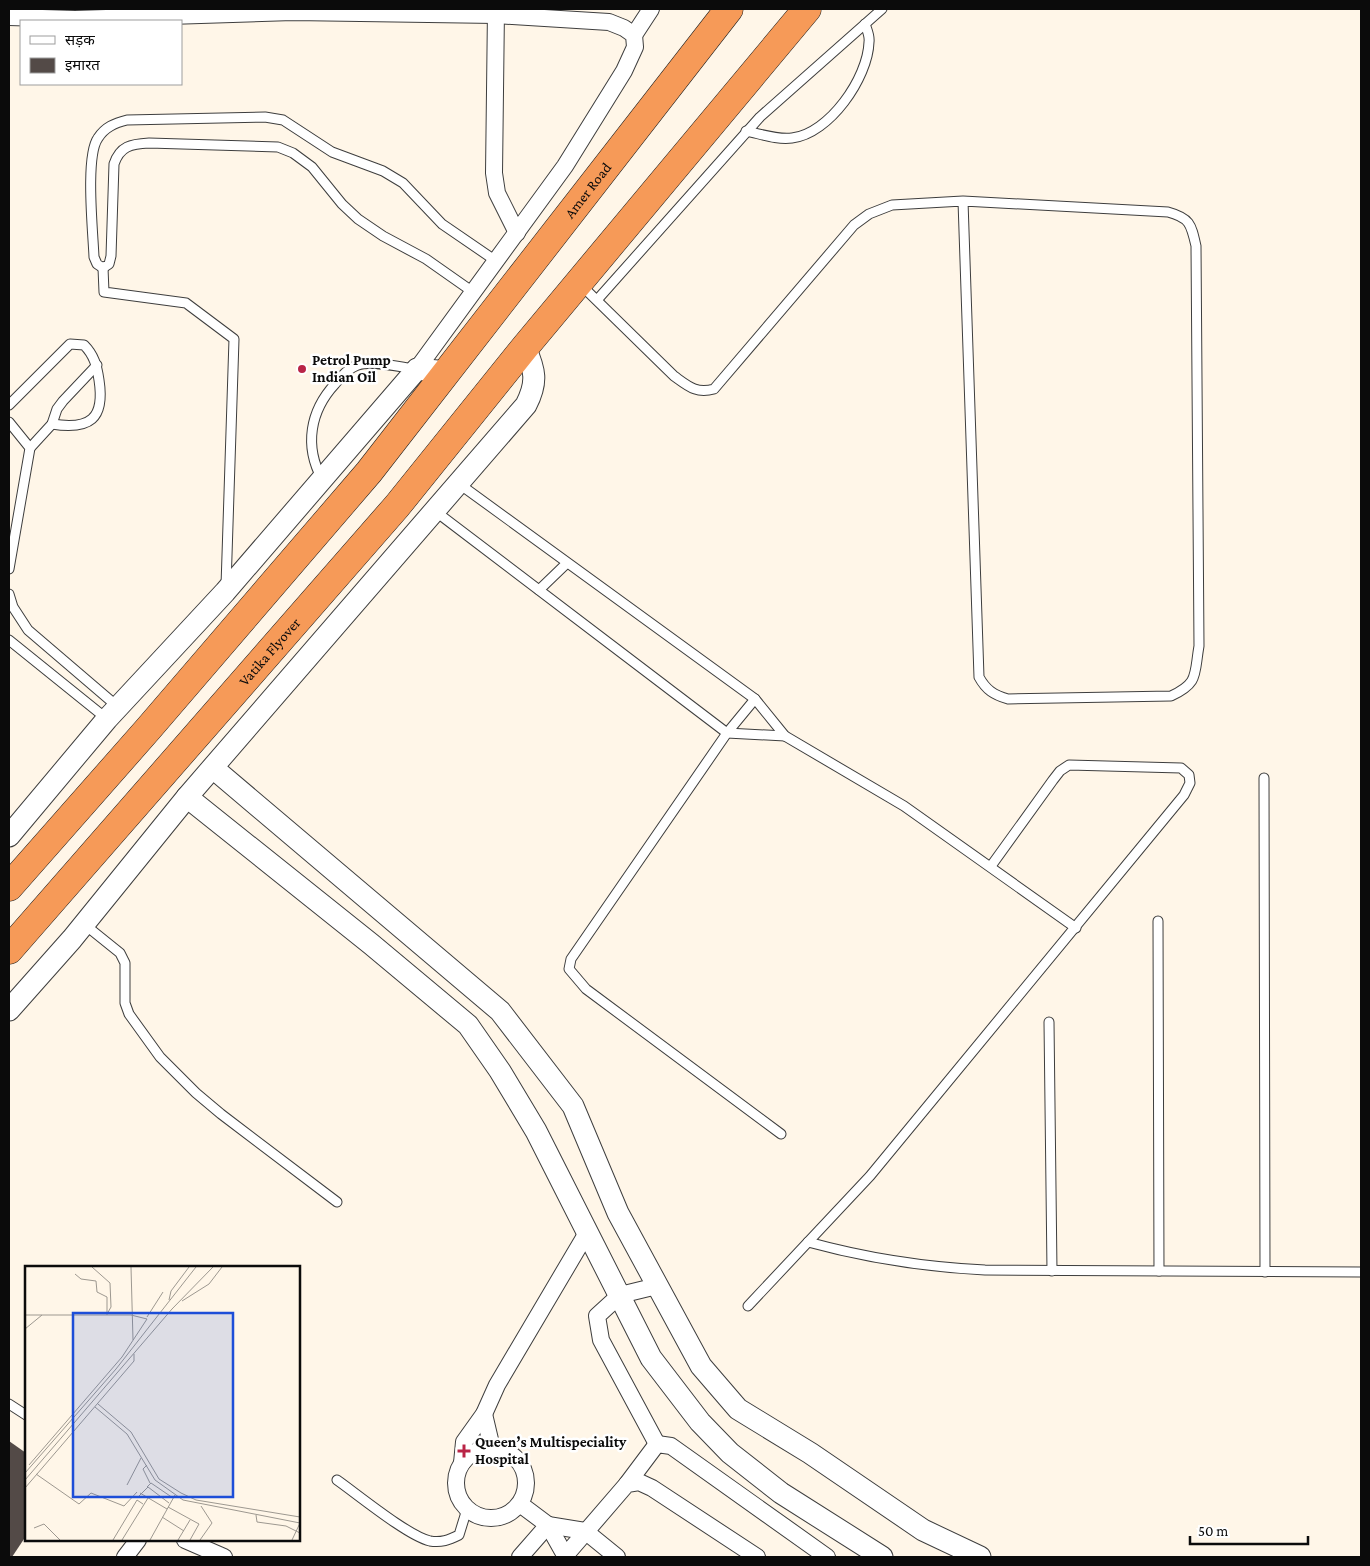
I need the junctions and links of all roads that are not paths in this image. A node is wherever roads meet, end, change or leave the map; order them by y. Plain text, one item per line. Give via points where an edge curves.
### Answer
1 (651, 9) edge
2 (729, 9) edge
3 (807, 9) edge
4 (882, 9) edge
5 (294, 10) edge
6 (496, 12) edge
7 (9, 17) edge
8 (865, 24) junction
9 (634, 35) junction
10 (746, 131) junction
11 (963, 201) junction
12 (516, 232) junction
13 (496, 261) junction
14 (103, 268) junction
15 (588, 291) junction
16 (473, 292) junction
17 (525, 347) junction
18 (96, 365) junction
19 (417, 369) junction
20 (447, 372) junction
21 (9, 405) edge
22 (9, 422) edge
23 (52, 424) junction
24 (30, 448) junction
25 (322, 479) junction
26 (458, 483) junction
27 (434, 510) junction
28 (567, 563) junction
29 (9, 568) edge
30 (539, 590) junction
31 (225, 592) junction
32 (9, 594) edge
33 (9, 640) edge
34 (755, 699) junction
35 (113, 713) junction
36 (727, 733) junction
37 (785, 736) junction
38 (213, 768) junction
39 (1264, 778) dead end
40 (187, 797) junction
41 (9, 836) edge
42 (991, 866) junction
43 (9, 886) edge
44 (1158, 920) dead end
45 (84, 924) junction
46 (1076, 928) junction
47 (9, 950) edge
48 (9, 1010) edge
49 (1048, 1022) dead end
50 (781, 1134) dead end
51 (337, 1202) dead end
52 (588, 1231) junction
53 (808, 1242) junction
54 (1052, 1271) junction
55 (1159, 1271) junction
56 (1265, 1272) junction
57 (1361, 1272) edge
58 (658, 1286) junction
59 (620, 1295) junction
60 (748, 1306) dead end
61 (9, 1404) edge
62 (25, 1414) edge
63 (484, 1414) junction
64 (657, 1444) junction
65 (492, 1448) junction
66 (462, 1463) junction
67 (337, 1480) dead end
68 (627, 1484) junction
69 (520, 1504) junction
70 (467, 1509) junction
71 (548, 1525) junction
72 (585, 1531) junction
73 (137, 1541) edge
74 (187, 1541) edge
75 (873, 1555) edge
76 (124, 1557) edge
77 (224, 1557) edge
78 (520, 1557) edge
79 (566, 1557) edge
80 (617, 1557) edge
81 (757, 1557) edge
82 (828, 1557) edge
83 (980, 1557) edge

1 - 9 street
2 - 20 highway, Amer Road
3 - 15 highway, Vatika Flyover
4 - 8 lane
5 - 6 street
5 - 7 street via 85,18
6 - 9 street via 609,22
6 - 12 street via 494,173 497,193
8 - 10 lane
8 - 10 lane via 870,40 869,52 854,90 818,127 793,138 781,139
9 - 12 street via 635,47 624,71 565,166
10 - 15 lane
11 - 11 lane via 1168,212 1182,216 1192,226 1196,246 1199,646 1193,682 1171,696 1008,699 984,687 979,677
11 - 15 lane via 892,205 869,214 854,225 714,389 708,391 690,387 674,376
12 - 13 street
13 - 14 lane via 442,224 403,183 382,171 332,152 283,120 265,117 183,118 127,120 114,124 97,139 91,170 94,257
13 - 16 street
14 - 16 lane via 109,264 111,256 114,164 124,147 149,143 278,147 305,160 342,204 382,236 426,259
14 - 31 lane via 104,292 186,303 234,339
15 - 17 highway, Vatika Flyover
16 - 19 street
17 - 26 street via 533,365 534,391 526,405
17 - 47 highway, Vatika Flyover via 397,506
18 - 21 lane via 84,345 70,344
18 - 23 lane via 57,409
18 - 23 lane via 101,404 94,418 79,426
19 - 20 street
19 - 25 street
19 - 25 lane via 359,364 346,372 325,395 310,432 313,460
20 - 43 highway via 368,472
22 - 24 lane
23 - 24 lane
24 - 29 lane
25 - 31 street
26 - 27 street
26 - 28 lane
27 - 30 lane
27 - 38 street
28 - 30 lane
28 - 34 lane
30 - 36 lane
31 - 35 street
32 - 35 lane via 28,630
33 - 35 lane
34 - 36 lane
34 - 37 lane
35 - 41 street
36 - 37 lane
36 - 50 lane via 571,959 569,969 586,989
37 - 42 lane via 904,806
38 - 40 street
38 - 58 street via 500,1011 572,1106 618,1213
39 - 56 lane
40 - 45 street
40 - 52 street via 468,1025 536,1131
42 - 46 lane
42 - 46 lane via 1060,771 1069,765 1181,768 1189,775 1190,783 1184,795
44 - 55 lane
45 - 48 street
45 - 51 lane via 120,953 125,963 129,1014 160,1057 221,1114
46 - 53 lane via 870,1176
49 - 54 lane
52 - 59 street
52 - 63 street via 502,1377
53 - 54 lane via 874,1257 952,1268
53 - 60 lane
54 - 55 lane
55 - 56 lane
56 - 57 lane
58 - 59 street
58 - 83 street via 701,1366 738,1409 810,1453 923,1530
59 - 64 street via 597,1316 601,1340
59 - 75 street via 651,1358 700,1422 730,1453 781,1493
61 - 62 lane
63 - 65 street
63 - 66 street via 464,1442
64 - 68 street
64 - 82 street via 670,1446
65 - 66 street via 475,1452
65 - 69 street via 508,1452 524,1472 526,1489
66 - 70 street via 456,1487 457,1495
67 - 70 lane via 414,1534 430,1541 446,1542 459,1535
68 - 72 street
68 - 81 street via 639,1482 652,1488
69 - 70 street via 499,1518 482,1518
69 - 71 street
71 - 72 street
71 - 78 street
71 - 79 street
72 - 79 street
72 - 80 street
73 - 76 street
74 - 77 street

